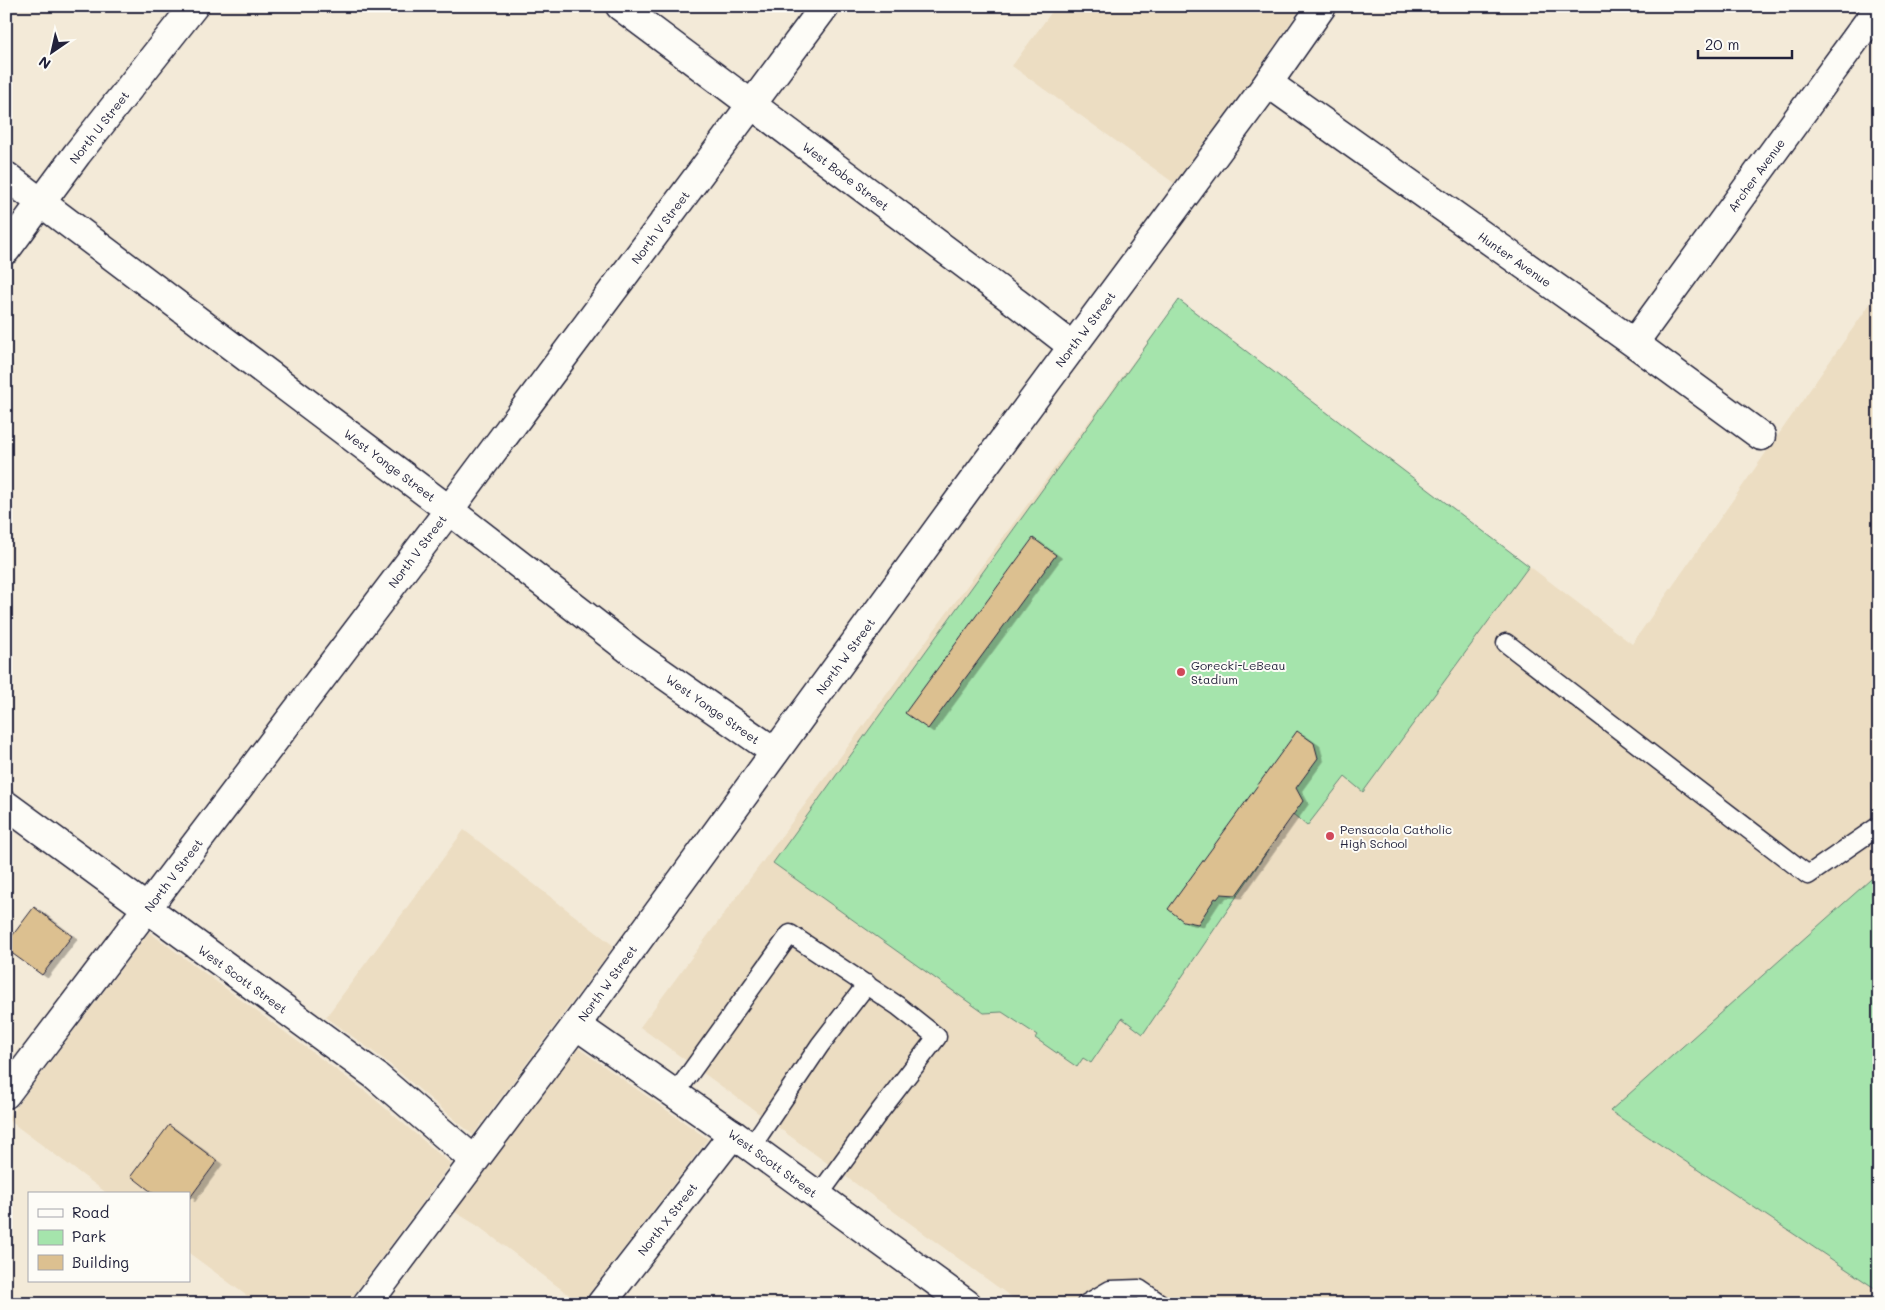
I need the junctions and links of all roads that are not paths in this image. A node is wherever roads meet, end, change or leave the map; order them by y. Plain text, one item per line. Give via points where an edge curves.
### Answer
1 (194, 6) edge
2 (620, 6) edge
3 (825, 6) edge
4 (1322, 6) edge
5 (1879, 7) edge
6 (1268, 83) junction
7 (751, 105) junction
8 (6, 176) edge
9 (42, 202) junction
10 (6, 250) edge
11 (1634, 343) junction
12 (1072, 346) junction
13 (1761, 436) dead end
14 (449, 510) junction
15 (1506, 643) dead end
16 (775, 752) junction
17 (6, 805) edge
18 (1879, 826) edge
19 (148, 908) junction
20 (866, 984) junction
21 (576, 1025) junction
22 (6, 1094) edge
23 (675, 1094) junction
24 (742, 1140) junction
25 (474, 1160) junction
26 (818, 1196) junction
27 (367, 1304) edge
28 (601, 1304) edge
29 (967, 1304) edge
30 (1086, 1304) edge
31 (1161, 1304) edge

1 - 9 street, North U Street
2 - 7 street, West Bobe Street
3 - 7 street, North V Street
4 - 6 street, North W Street
5 - 11 street, Archer Avenue
6 - 11 street, Hunter Avenue
6 - 12 street, North W Street
7 - 12 street, West Bobe Street
7 - 14 street, North V Street
8 - 9 street, West Yonge Street
9 - 10 street, North U Street
9 - 14 street, West Yonge Street
11 - 13 street, Hunter Avenue
12 - 16 street, North W Street
14 - 16 street, West Yonge Street via 636,655
14 - 19 street, North V Street
15 - 18 lane via 1808,875
16 - 21 street, North W Street
17 - 19 street, West Scott Street
19 - 22 street, North V Street
19 - 25 street, West Scott Street via 376,1076
20 - 23 lane via 790,934
20 - 24 lane
20 - 26 lane via 937,1037
21 - 23 street, West Scott Street
21 - 25 street, North W Street
23 - 24 street, West Scott Street
24 - 26 street, West Scott Street
24 - 28 street, North X Street
25 - 27 street, North W Street
26 - 29 street, West Scott Street
30 - 31 lane via 1110,1290 1139,1289

